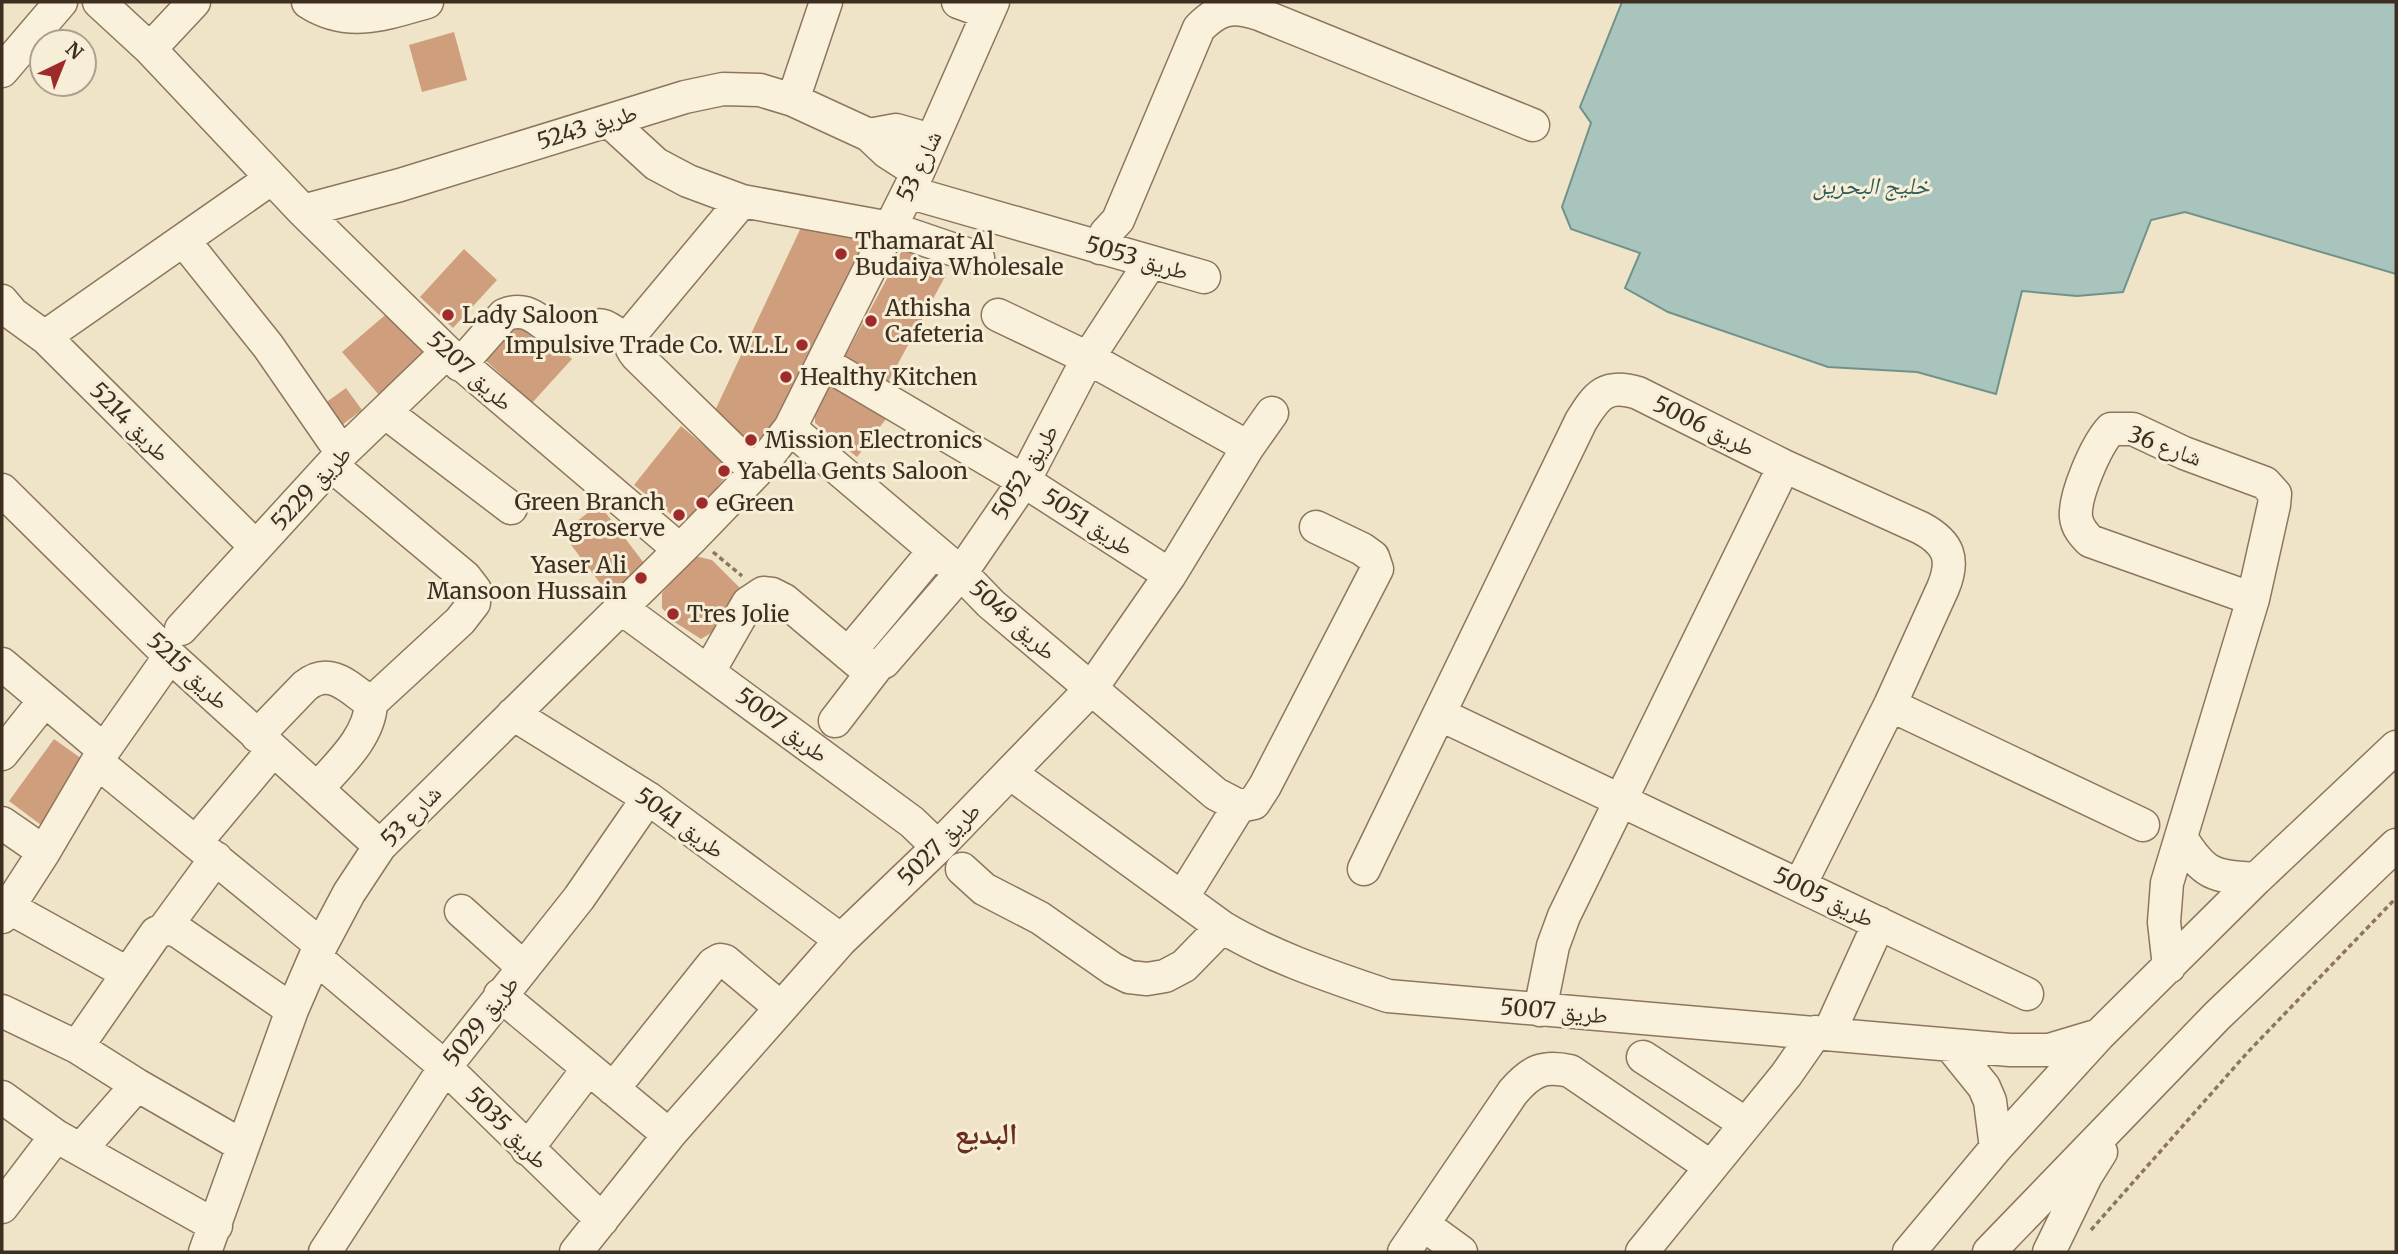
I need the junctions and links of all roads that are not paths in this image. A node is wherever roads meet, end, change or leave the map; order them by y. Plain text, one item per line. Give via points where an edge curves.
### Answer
1 (61, 2) edge
2 (99, 2) edge
3 (194, 2) edge
4 (308, 2) edge
5 (427, 2) edge
6 (826, 2) edge
7 (958, 2) edge
8 (991, 7) edge
9 (150, 50) junction
10 (2, 71) edge
11 (793, 100) junction
12 (609, 121) junction
13 (1533, 125) dead end
14 (869, 135) junction
15 (931, 140) junction
16 (272, 178) junction
17 (913, 182) junction
18 (742, 201) junction
19 (303, 211) junction
20 (890, 228) junction
21 (184, 241) junction
22 (1110, 242) junction
23 (978, 258) dead end
24 (1150, 263) junction
25 (1204, 277) dead end
26 (2, 301) edge
27 (998, 315) dead end
28 (46, 338) junction
29 (629, 342) junction
30 (453, 358) junction
31 (1088, 358) junction
32 (824, 363) junction
33 (385, 412) junction
34 (1272, 413) dead end
35 (790, 428) junction
36 (1248, 447) junction
37 (337, 459) junction
38 (1784, 466) junction
39 (756, 472) junction
40 (1024, 481) junction
41 (2, 490) edge
42 (511, 508) dead end
43 (1316, 527) dead end
44 (687, 543) junction
45 (255, 547) junction
46 (934, 551) junction
47 (961, 573) junction
48 (1170, 575) junction
49 (2253, 599) junction
50 (621, 608) junction
51 (175, 642) junction
52 (848, 654) junction
53 (2, 664) edge
54 (877, 665) junction
55 (709, 671) junction
56 (1091, 689) junction
57 (44, 701) junction
58 (371, 704) junction
59 (1890, 705) junction
60 (513, 714) junction
61 (1439, 714) junction
62 (835, 720) dead end
63 (265, 743) junction
64 (2396, 747) edge
65 (2, 754) edge
66 (101, 756) junction
67 (1010, 773) junction
68 (317, 789) junction
69 (648, 798) junction
70 (1620, 800) junction
71 (1239, 806) junction
72 (2, 823) edge
73 (2143, 825) dead end
74 (2182, 839) junction
75 (2396, 845) edge
76 (380, 846) junction
77 (938, 846) junction
78 (206, 850) junction
79 (44, 852) junction
80 (962, 869) dead end
81 (1364, 869) dead end
82 (2256, 879) junction
83 (1800, 885) junction
84 (1182, 898) junction
85 (461, 911) dead end
86 (5, 912) edge
87 (1879, 923) junction
88 (1222, 926) junction
89 (164, 929) junction
90 (841, 940) junction
91 (318, 951) junction
92 (523, 967) junction
93 (2169, 967) junction
94 (127, 972) junction
95 (2027, 994) dead end
96 (500, 995) junction
97 (781, 1009) junction
98 (292, 1010) junction
99 (1540, 1010) junction
100 (2, 1011) edge
101 (1823, 1032) junction
102 (2099, 1035) junction
103 (1950, 1045) junction
104 (77, 1047) junction
105 (1643, 1057) dead end
106 (445, 1067) junction
107 (588, 1069) junction
108 (138, 1085) junction
109 (613, 1089) junction
110 (2, 1097) edge
111 (2134, 1100) junction
112 (1746, 1124) junction
113 (669, 1135) junction
114 (69, 1143) junction
115 (243, 1146) junction
116 (1996, 1148) junction
117 (527, 1149) junction
118 (1711, 1167) junction
119 (2, 1206) edge
120 (602, 1220) junction
121 (1423, 1225) junction
122 (210, 1239) edge
123 (327, 1252) edge
124 (576, 1252) edge
125 (1404, 1252) edge
126 (1461, 1252) edge
127 (1642, 1252) edge
128 (1909, 1252) edge
129 (1989, 1252) edge
130 (2049, 1252) edge

1 - 10 street
2 - 9 street, طريق 5207
3 - 9 street
4 - 5 street via 349,18 378,16
6 - 11 street
7 - 8 street
8 - 15 street, شارع 53
9 - 16 street, طريق 5207
11 - 12 street, طريق 5243 via 760,90 723,89
11 - 14 street, طريق 5243
12 - 18 street via 664,169
12 - 19 street, طريق 5243
13 - 22 street via 1243,9 1226,10 1199,28
14 - 15 street, طريق 5243 via 896,130
14 - 17 street, طريق 5243
15 - 17 street, شارع 53
16 - 19 street, طريق 5207
16 - 21 street
17 - 20 street, شارع 53
17 - 22 street, طريق 5053
18 - 20 street
18 - 29 street
19 - 30 street, طريق 5207
20 - 23 street
20 - 32 street, شارع 53
21 - 28 street
21 - 37 street via 268,346
22 - 24 street, طريق 5053
24 - 25 street, طريق 5053
24 - 31 street, طريق 5052
26 - 28 street, طريق 5214
27 - 31 street
28 - 45 street, طريق 5214
29 - 30 street, طريق 5229 via 605,325 566,335 532,315 513,311
29 - 39 street via 637,356
30 - 33 street, طريق 5229
30 - 44 street, طريق 5207
31 - 36 street
31 - 40 street, طريق 5052
32 - 35 street, شارع 53
32 - 40 street, طريق 5051
33 - 37 street, طريق 5229
33 - 42 street
34 - 36 street, طريق 5027
35 - 39 street, شارع 53
35 - 46 street, طريق 5049
36 - 48 street, طريق 5027
37 - 45 street, طريق 5229
37 - 58 street via 475,590 474,603 460,621
38 - 59 street, طريق 5006 via 1937,537 1948,552 1950,571
38 - 61 street, طريق 5006 via 1638,393 1622,388 1605,391 1581,421
38 - 70 street
39 - 44 street, شارع 53
40 - 47 street, طريق 5052
40 - 48 street, طريق 5051
41 - 51 street, طريق 5215
43 - 71 street via 1362,549 1373,557 1377,569 1265,786 1254,803
44 - 50 street, شارع 53
45 - 51 street, طريق 5229
46 - 47 street, طريق 5049
46 - 52 street
47 - 54 street, طريق 5052
47 - 56 street, طريق 5049
48 - 56 street, طريق 5027
49 - 49 street, شارع 36 via 2275,494 2265,483 2133,429 2111,429 2085,474 2076,516 2080,530 2090,541
49 - 74 street, شارع 36
50 - 55 street, طريق 5007
50 - 60 street, شارع 53
51 - 63 street, طريق 5215
51 - 66 street, طريق 5229
52 - 54 street via 859,663
52 - 55 street via 784,600 763,593 748,603
53 - 57 street, طريق 5035
54 - 62 street, طريق 5052
55 - 77 street, طريق 5007
56 - 67 street, طريق 5027
56 - 71 street, طريق 5049 via 1216,794
57 - 65 street
57 - 66 street, طريق 5035
58 - 63 street via 333,677 313,679
58 - 68 street via 371,718 364,731
59 - 73 street
59 - 83 street, طريق 5006
60 - 69 street, طريق 5041
60 - 76 street, شارع 53
61 - 70 street, طريق 5005
61 - 81 street, طريق 5006
63 - 68 street, طريق 5215
63 - 78 street
64 - 82 street
66 - 78 street, طريق 5035
66 - 79 street, طريق 5229
67 - 77 street, طريق 5027
67 - 84 street, طريق 5007
68 - 76 street, طريق 5215
69 - 90 street, طريق 5041
69 - 92 street, طريق 5029 via 579,898
70 - 83 street, طريق 5005
70 - 99 street via 1558,930
71 - 84 street
72 - 79 street
74 - 82 street via 2203,868
74 - 93 street, شارع 36 via 2164,902
75 - 111 street
76 - 91 street, شارع 53
77 - 90 street, طريق 5027
78 - 89 street
78 - 91 street, طريق 5035
79 - 86 street, طريق 5229
80 - 88 street via 984,890 1040,918 1129,977 1165,976 1184,966
82 - 93 street
83 - 87 street, طريق 5005
84 - 88 street, طريق 5007
85 - 92 street
86 - 94 street, طريق 5229
87 - 95 street, طريق 5005
87 - 101 street
88 - 99 street, طريق 5007 via 1307,969 1388,996
89 - 94 street
89 - 98 street via 182,934
90 - 97 street, طريق 5027
91 - 98 street, شارع 53
91 - 106 street, طريق 5035
92 - 96 street, طريق 5029
93 - 102 street
94 - 104 street
96 - 106 street, طريق 5029
96 - 107 street
97 - 109 street via 720,960
97 - 113 street, طريق 5027
98 - 115 street, شارع 53
99 - 101 street, طريق 5007
100 - 104 street
101 - 103 street, طريق 5007
101 - 112 street
102 - 103 street, طريق 5007 via 2049,1050
102 - 116 street
103 - 116 street via 1984,1087
104 - 108 street
105 - 112 street
106 - 117 street, طريق 5035
106 - 123 street, طريق 5029
107 - 109 street
107 - 117 street
108 - 114 street
108 - 115 street
109 - 113 street
110 - 114 street
111 - 129 street
111 - 130 street via 2086,1177
112 - 118 street
113 - 120 street, طريق 5027
114 - 119 street
114 - 122 street
115 - 122 street, شارع 53
116 - 128 street
117 - 120 street, طريق 5035
118 - 121 street via 1570,1071 1538,1071 1513,1092
118 - 127 street
120 - 124 street, طريق 5027
121 - 125 street
121 - 126 street

